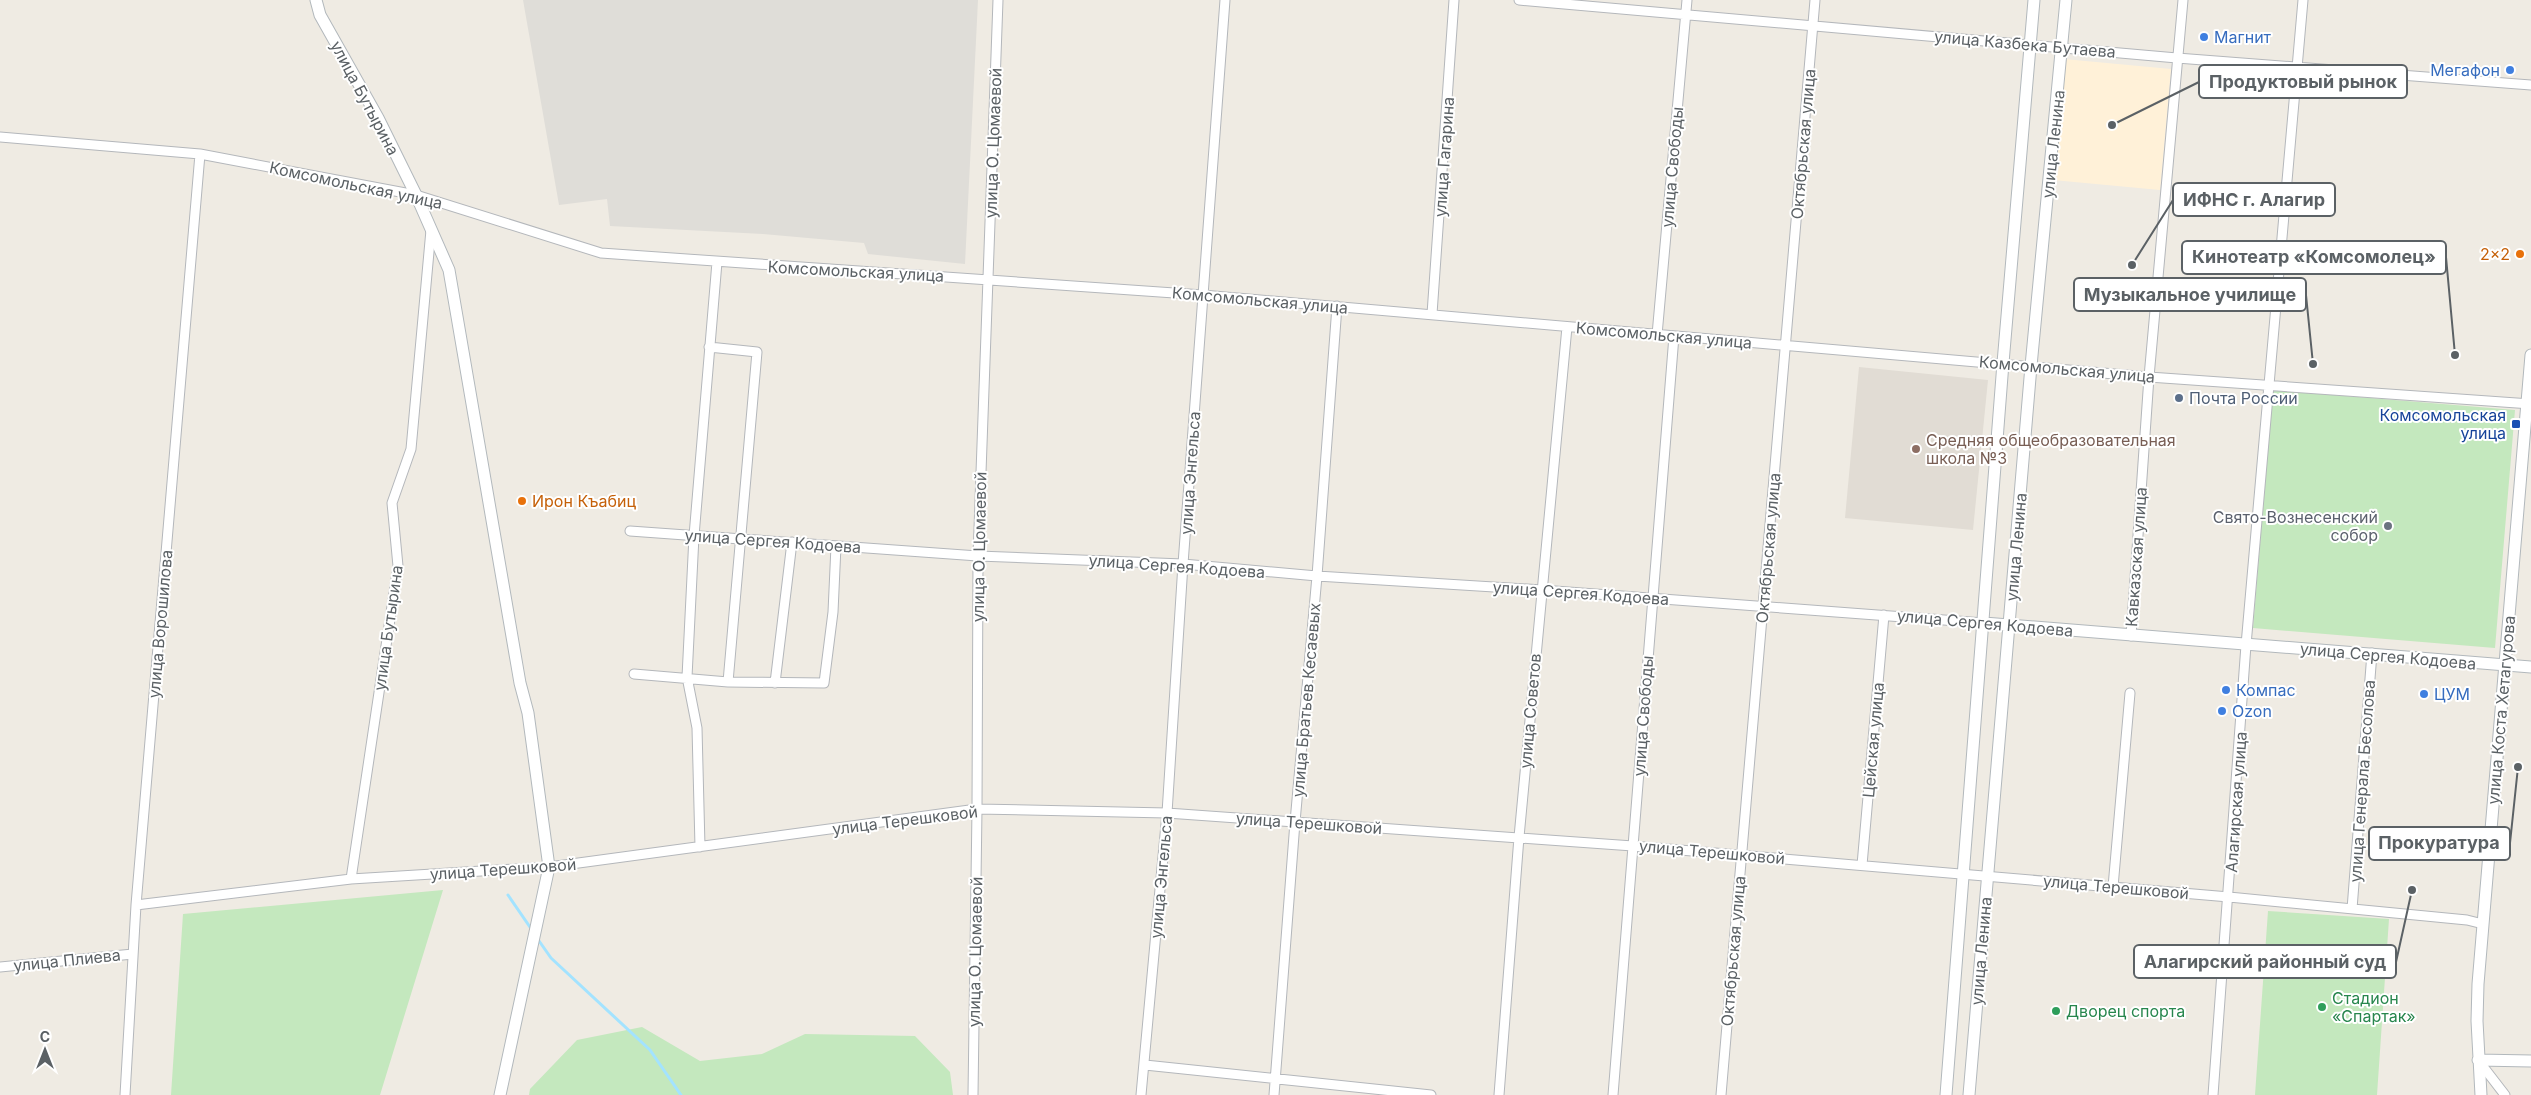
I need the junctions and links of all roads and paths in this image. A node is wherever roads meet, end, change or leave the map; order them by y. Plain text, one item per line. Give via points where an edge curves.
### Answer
1 (316, 0) edge
2 (998, 0) edge
3 (1225, 0) edge
4 (1454, 0) edge
5 (1519, 0) edge
6 (1686, 0) edge
7 (1815, 0) edge
8 (2034, 0) edge
9 (2066, 0) edge
10 (2183, 0) edge
11 (2303, 0) edge
12 (1686, 13) junction
13 (1812, 24) junction
14 (2031, 45) junction
15 (2062, 48) junction
16 (2177, 58) junction
17 (2298, 68) junction
18 (2531, 85) edge
19 (0, 137) edge
20 (200, 154) junction
21 (416, 194) junction
22 (431, 229) junction
23 (717, 262) junction
24 (987, 279) junction
25 (1203, 295) junction
26 (1337, 306) junction
27 (1432, 314) junction
28 (1567, 327) junction
29 (1657, 335) junction
30 (1674, 336) junction
31 (1786, 345) junction
32 (709, 347) junction
33 (2531, 355) edge
34 (2003, 363) junction
35 (2030, 366) junction
36 (2149, 377) junction
37 (2268, 385) junction
38 (2529, 404) edge
39 (630, 531) dead end
40 (694, 536) junction
41 (740, 539) junction
42 (792, 542) junction
43 (836, 546) junction
44 (978, 556) junction
45 (1183, 564) junction
46 (1318, 576) junction
47 (1542, 590) junction
48 (1652, 598) junction
49 (1763, 606) junction
50 (1884, 614) junction
51 (1984, 623) junction
52 (2010, 625) junction
53 (2131, 636) junction
54 (2246, 645) junction
55 (2372, 654) junction
56 (2505, 665) junction
57 (2531, 667) edge
58 (634, 674) dead end
59 (687, 677) junction
60 (728, 682) junction
61 (775, 683) junction
62 (2130, 693) dead end
63 (977, 809) junction
64 (1167, 813) junction
65 (1295, 822) junction
66 (1519, 837) junction
67 (1633, 846) junction
68 (700, 847) junction
69 (1741, 854) junction
70 (1862, 865) junction
71 (549, 867) junction
72 (1964, 875) junction
73 (1987, 876) junction
74 (351, 879) junction
75 (2114, 887) junction
76 (2229, 897) junction
77 (136, 905) junction
78 (2352, 909) junction
79 (2483, 924) junction
80 (133, 954) junction
81 (0, 967) edge
82 (2478, 1060) junction
83 (2531, 1061) edge
84 (1144, 1065) junction
85 (1275, 1079) junction
86 (125, 1095) edge
87 (500, 1095) edge
88 (973, 1095) edge
89 (1141, 1095) edge
90 (1274, 1095) edge
91 (1431, 1095) edge
92 (1498, 1095) edge
93 (1612, 1095) edge
94 (1721, 1095) edge
95 (1946, 1095) edge
96 (1969, 1095) edge
97 (2213, 1095) edge
98 (2481, 1095) edge
99 (2505, 1095) edge

1 - 21 street, улица Бутырина via 320,15
2 - 24 street, улица О. Цомаевой
3 - 25 street, улица Энгельса
4 - 27 street, улица Гагарина
5 - 12 street, улица Казбека Бутаева
6 - 12 street, улица Свободы
7 - 13 street, Октябрьская улица
8 - 14 street, улица Ленина
9 - 15 street, улица Ленина
10 - 16 street, Кавказская улица
11 - 17 street, Алагирская улица
12 - 13 street, улица Казбека Бутаева
12 - 29 street, улица Свободы
13 - 14 street, улица Казбека Бутаева
13 - 31 street, Октябрьская улица
14 - 15 street, улица Казбека Бутаева
14 - 34 street, улица Ленина
15 - 16 street, улица Казбека Бутаева
15 - 35 street, улица Ленина
16 - 17 street, улица Казбека Бутаева
16 - 36 street, Кавказская улица
17 - 18 street, улица Казбека Бутаева
17 - 37 street, Алагирская улица
19 - 20 street, Комсомольская улица
20 - 21 street, Комсомольская улица
20 - 77 street, улица Ворошилова
21 - 22 street, улица Бутырина
21 - 23 street, Комсомольская улица via 601,253
22 - 71 street, улица Бутырина via 449,270 518,673 528,713
22 - 74 street, улица Бутырина via 410,449 392,503 398,566
23 - 24 street, Комсомольская улица
23 - 32 street
24 - 25 street, Комсомольская улица
24 - 44 street, улица О. Цомаевой
25 - 26 street, Комсомольская улица
25 - 45 street, улица Энгельса
26 - 27 street, Комсомольская улица
26 - 46 street, улица Братьев Кесаевых
27 - 28 street, Комсомольская улица
28 - 29 street, Комсомольская улица
28 - 47 street, улица Советов
29 - 30 street, Комсомольская улица
30 - 31 street, Комсомольская улица
30 - 48 street, улица Свободы
31 - 34 street, Комсомольская улица
31 - 49 street, Октябрьская улица
32 - 40 street
32 - 41 street via 757,352
33 - 38 street, улица Коста Хетагурова
34 - 35 street, Комсомольская улица
34 - 51 street, улица Ленина
35 - 36 street, Комсомольская улица
35 - 52 street, улица Ленина
36 - 37 street, Комсомольская улица
36 - 53 street, Кавказская улица
37 - 38 street, Комсомольская улица
37 - 54 street, Алагирская улица
38 - 56 street, улица Коста Хетагурова
39 - 40 street, улица Сергея Кодоева
40 - 41 street, улица Сергея Кодоева
40 - 59 street
41 - 42 street, улица Сергея Кодоева
41 - 60 street
42 - 43 street, улица Сергея Кодоева
42 - 61 street
43 - 44 street, улица Сергея Кодоева
43 - 61 street via 833,612 824,683
44 - 45 street, улица Сергея Кодоева
44 - 63 street, улица О. Цомаевой
45 - 46 street, улица Сергея Кодоева
45 - 64 street, улица Энгельса
46 - 47 street, улица Сергея Кодоева
46 - 65 street, улица Братьев Кесаевых
47 - 48 street, улица Сергея Кодоева
47 - 66 street, улица Советов
48 - 49 street, улица Сергея Кодоева
48 - 67 street, улица Свободы
49 - 50 street, улица Сергея Кодоева
49 - 69 street, Октябрьская улица
50 - 51 street, улица Сергея Кодоева
50 - 70 street, Цейская улица
51 - 52 street, улица Сергея Кодоева
51 - 72 street, улица Ленина
52 - 53 street, улица Сергея Кодоева
52 - 73 street, улица Ленина
53 - 54 street, улица Сергея Кодоева
54 - 55 street, улица Сергея Кодоева
54 - 76 street, Алагирская улица
55 - 56 street, улица Сергея Кодоева
55 - 78 street, улица Генерала Бесолова
56 - 57 street, улица Сергея Кодоева
56 - 79 street, улица Коста Хетагурова
58 - 59 street
59 - 60 street
59 - 68 street via 697,728
60 - 61 street
62 - 75 street
63 - 64 street, улица Терешковой
63 - 68 street, улица Терешковой
63 - 88 street, улица О. Цомаевой
64 - 65 street, улица Терешковой
64 - 84 street, улица Энгельса
65 - 66 street, улица Терешковой
65 - 85 street, улица Братьев Кесаевых
66 - 67 street, улица Терешковой
66 - 92 street, улица Советов
67 - 69 street, улица Терешковой
67 - 93 street, улица Свободы
68 - 71 street, улица Терешковой
69 - 70 street, улица Терешковой
69 - 94 street, Октябрьская улица
70 - 72 street, улица Терешковой
71 - 74 street, улица Терешковой
71 - 87 street, улица Бутырина
72 - 73 street, улица Терешковой
72 - 95 street, улица Ленина
73 - 75 street, улица Терешковой
73 - 96 street, улица Ленина
74 - 77 street, улица Терешковой
75 - 76 street, улица Терешковой
76 - 78 street, улица Терешковой
76 - 97 street, Алагирская улица
77 - 80 street, улица Ворошилова
78 - 79 street, улица Терешковой
79 - 82 street, улица Коста Хетагурова
80 - 81 street, улица Плиева
80 - 86 street, улица Ворошилова
82 - 83 street
82 - 98 street, улица Коста Хетагурова
82 - 99 street
84 - 85 street
84 - 89 street, улица Энгельса
85 - 90 street, улица Братьев Кесаевых
85 - 91 street

